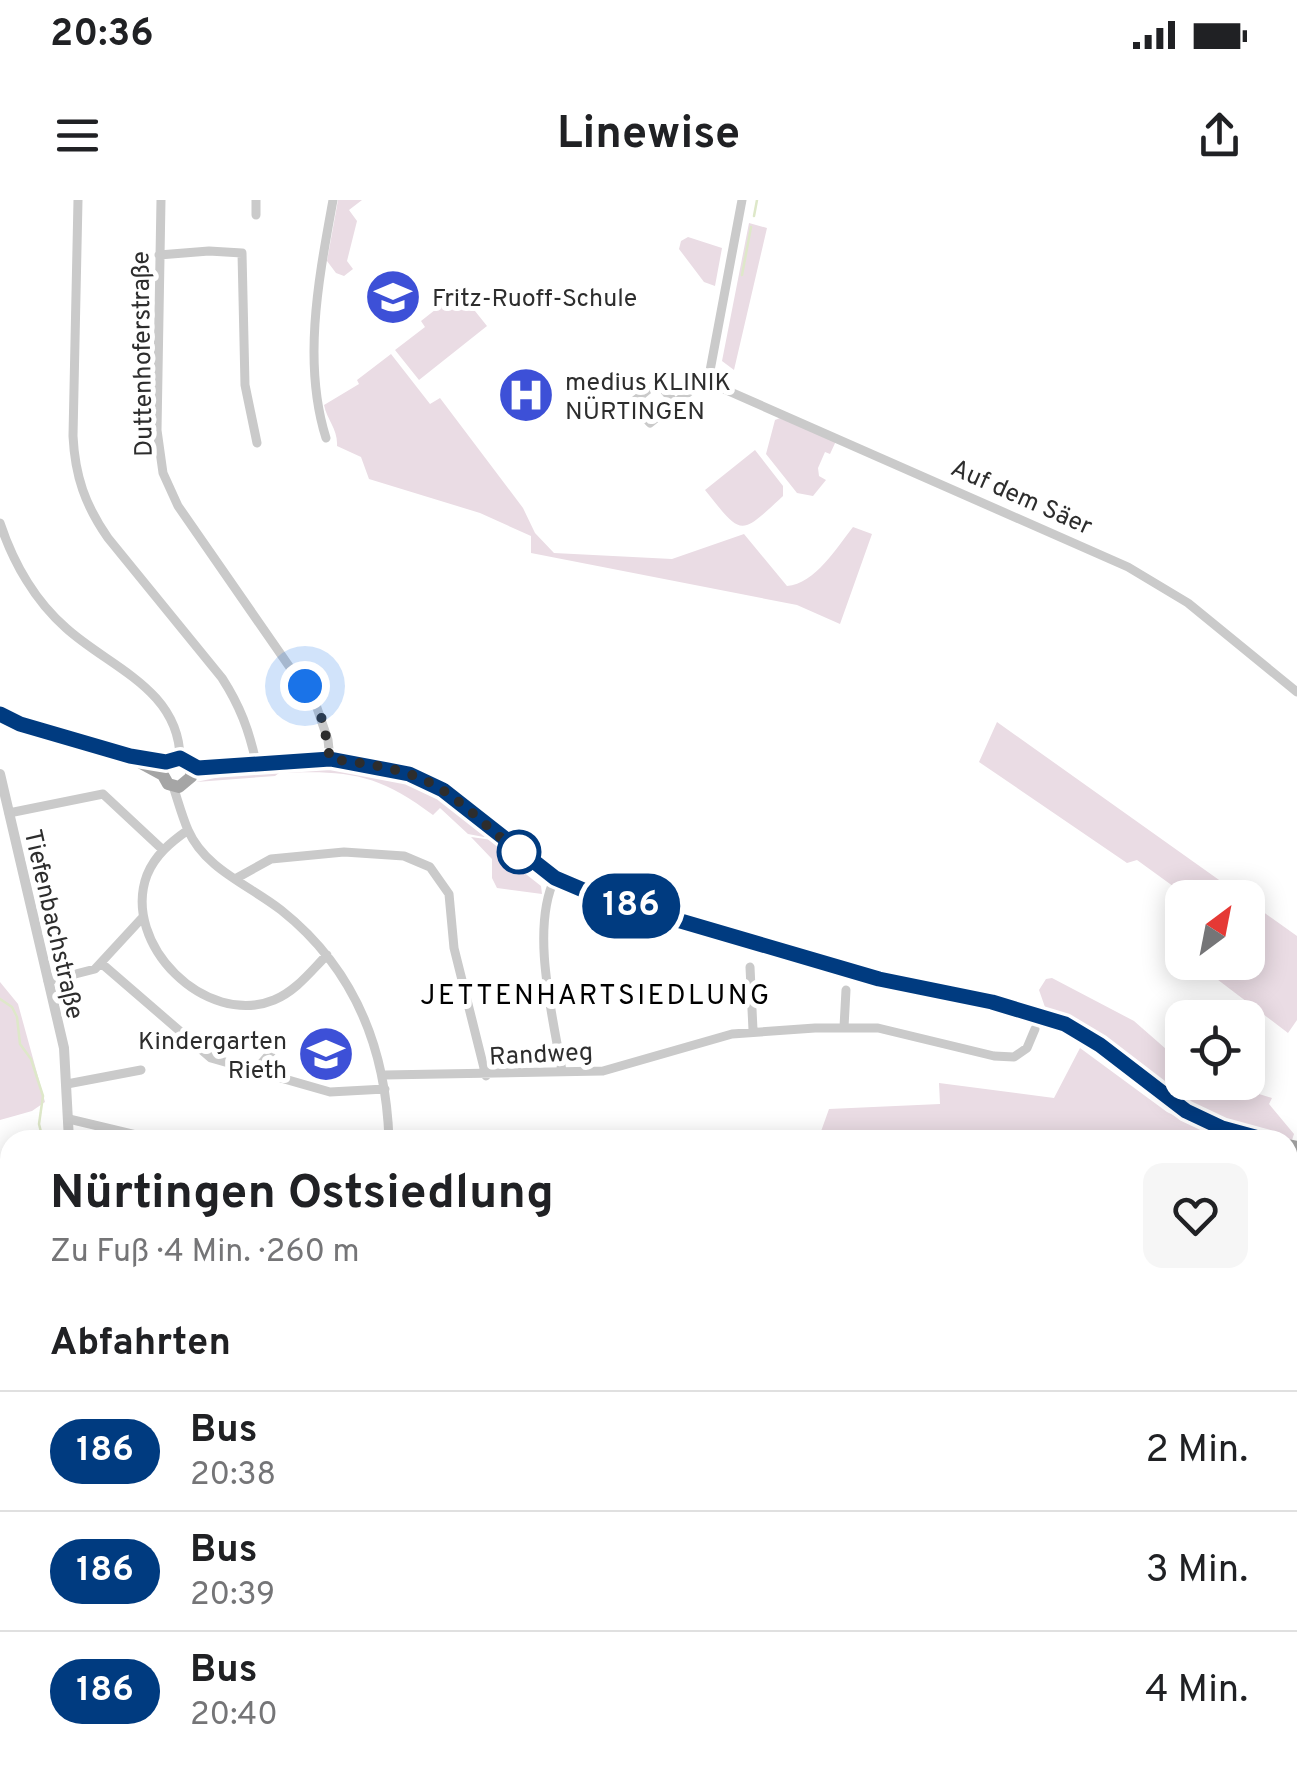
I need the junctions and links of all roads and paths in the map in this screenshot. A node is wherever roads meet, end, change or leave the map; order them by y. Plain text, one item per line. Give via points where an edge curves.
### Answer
1 (78, 200) edge
2 (161, 200) edge
3 (256, 200) edge
4 (333, 200) edge
5 (742, 200) edge
6 (256, 216) dead end
7 (159, 255) junction
8 (710, 376) junction
9 (675, 403) junction
10 (326, 438) dead end
11 (257, 443) dead end
12 (0, 523) edge
13 (1297, 692) edge
14 (0, 714) edge
15 (330, 759) junction
16 (256, 762) junction
17 (178, 773) junction
18 (0, 774) edge
19 (8, 812) junction
20 (188, 830) junction
21 (163, 850) junction
22 (555, 878) junction
23 (235, 880) junction
24 (143, 917) junction
25 (327, 955) junction
26 (101, 963) junction
27 (750, 967) dead end
28 (48, 982) junction
29 (846, 990) dead end
30 (844, 1027) junction
31 (1036, 1029) dead end
32 (753, 1030) junction
33 (273, 1050) dead end
34 (141, 1070) dead end
35 (562, 1071) junction
36 (254, 1072) junction
37 (384, 1075) junction
38 (486, 1076) junction
39 (68, 1084) junction
40 (385, 1089) junction
41 (69, 1118) junction
42 (69, 1130) edge
43 (117, 1130) edge
44 (387, 1130) edge
45 (1229, 1130) edge

1 - 16 street via 72,436 81,492 108,538 230,690 249,727
2 - 7 street, Duttenhoferstraße
3 - 6 street
4 - 10 street via 315,340 318,412
5 - 8 street
7 - 11 street via 242,253 245,385
7 - 15 street, Duttenhoferstraße via 157,430 164,473 178,506 316,705
8 - 9 street
8 - 13 street, Auf dem Säer via 717,386 1128,566 1188,603
9 - 9 street via 655,384 632,405 650,423
12 - 17 street via 45,606 159,700 178,734
14 - 17 main road
15 - 16 main road
15 - 22 main road via 428,782
16 - 17 main road
17 - 20 street
18 - 19 street, Tiefenbachstraße
19 - 21 street via 103,794
19 - 28 street, Tiefenbachstraße
20 - 21 street
20 - 23 street
21 - 24 street via 147,876
22 - 35 street via 548,896 546,986
22 - 45 main road via 720,934 1065,1024 1186,1111
23 - 25 street via 280,910
23 - 38 street via 271,859 327,854 404,856 430,867 449,894 454,948
24 - 25 street via 154,945 180,978 232,1004 274,1000
24 - 26 street
25 - 37 street via 362,1014
26 - 28 street
26 - 36 street via 201,1052
27 - 32 street
28 - 39 street, Tiefenbachstraße
29 - 30 street
30 - 31 street, Randweg via 912,1034 1004,1057 1022,1054
30 - 32 street, Randweg
32 - 35 street, Randweg via 603,1071
33 - 36 street
34 - 39 street
35 - 38 street, Randweg
36 - 40 street via 330,1092
37 - 38 street, Randweg
37 - 40 street
39 - 41 street, Tiefenbachstraße
40 - 44 street
41 - 42 street, Tiefenbachstraße
41 - 43 street

